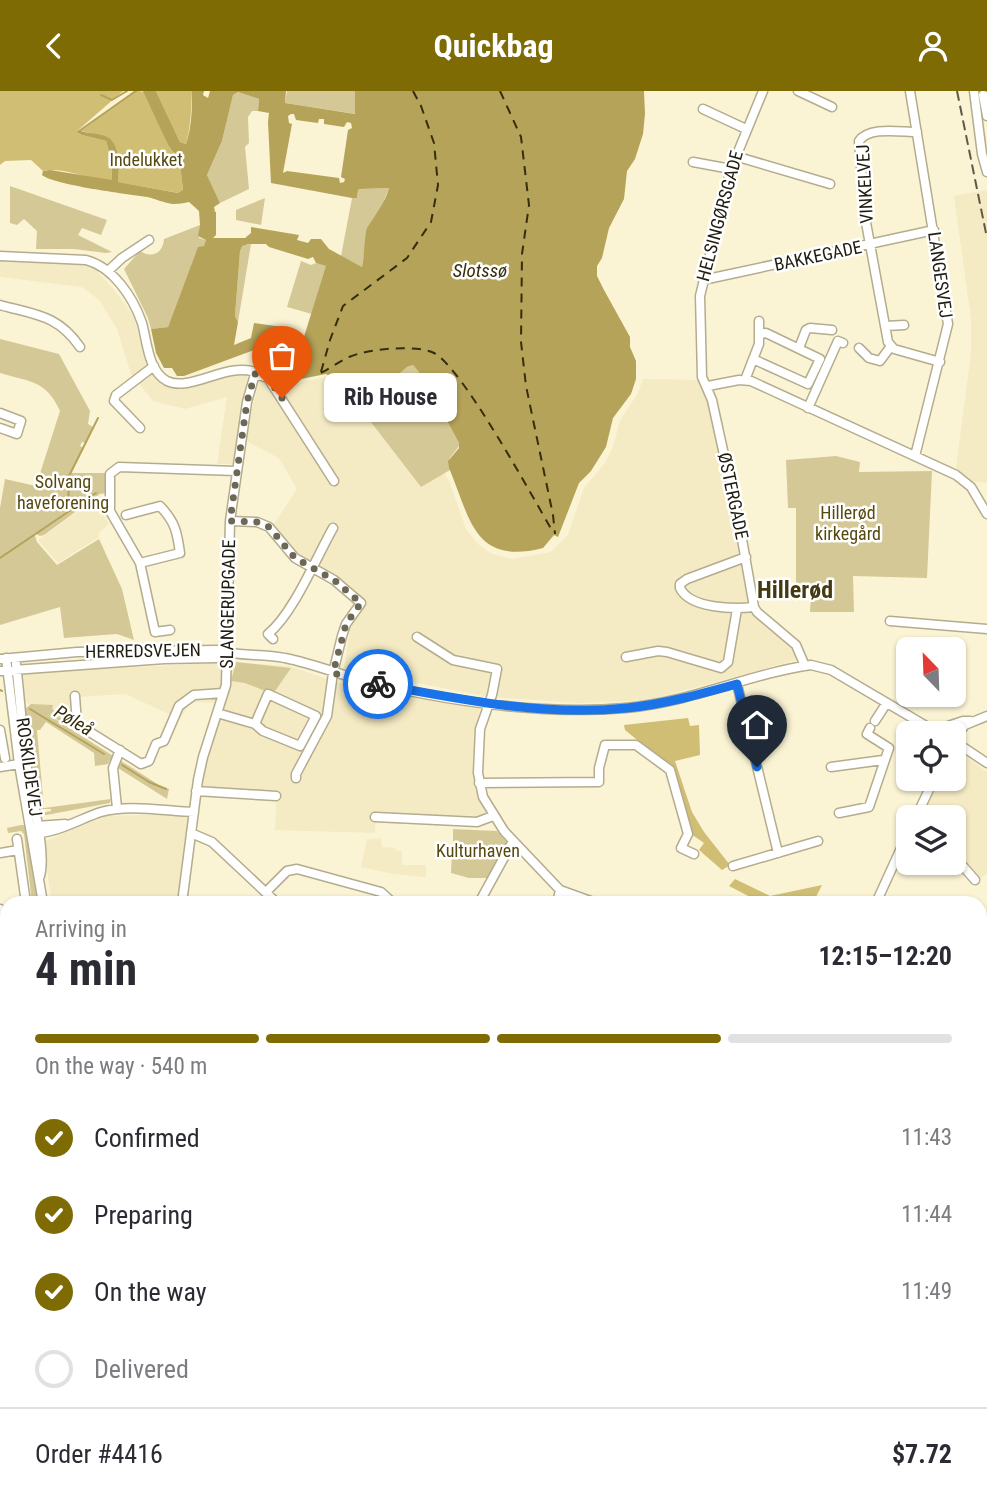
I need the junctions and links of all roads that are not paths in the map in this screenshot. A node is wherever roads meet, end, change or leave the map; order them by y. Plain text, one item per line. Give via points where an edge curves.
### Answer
1 (763, 91) edge
2 (798, 91) edge
3 (910, 91) edge
4 (974, 94) edge
5 (987, 96) edge
6 (832, 107) dead end
7 (703, 109) dead end
8 (987, 116) edge
9 (746, 129) junction
10 (917, 132) junction
11 (735, 156) junction
12 (693, 162) dead end
13 (731, 169) junction
14 (987, 172) edge
15 (830, 184) dead end
16 (934, 230) junction
17 (149, 240) dead end
18 (871, 245) junction
19 (0, 256) edge
20 (108, 271) junction
21 (703, 279) junction
22 (0, 305) edge
23 (759, 321) dead end
24 (904, 324) dead end
25 (886, 326) junction
26 (832, 330) dead end
27 (760, 334) junction
28 (843, 343) dead end
29 (80, 347) dead end
30 (891, 347) junction
31 (799, 348) junction
32 (859, 348) dead end
33 (753, 359) junction
34 (940, 362) junction
35 (154, 366) junction
36 (253, 373) junction
37 (745, 380) junction
38 (708, 386) junction
39 (808, 408) junction
40 (0, 413) edge
41 (0, 428) edge
42 (140, 428) dead end
43 (915, 456) junction
44 (236, 471) junction
45 (334, 481) dead end
46 (987, 514) edge
47 (126, 515) dead end
48 (230, 521) junction
49 (334, 528) dead end
50 (746, 557) junction
51 (140, 563) junction
52 (311, 567) junction
53 (754, 607) junction
54 (737, 609) junction
55 (890, 621) dead end
56 (987, 629) edge
57 (170, 630) dead end
58 (416, 637) dead end
59 (273, 639) dead end
60 (227, 653) junction
61 (626, 657) dead end
62 (7, 658) edge
63 (805, 666) junction
64 (8, 670) edge
65 (333, 673) junction
66 (737, 684) junction
67 (223, 693) junction
68 (75, 696) dead end
69 (489, 704) junction
70 (886, 704) junction
71 (217, 713) junction
72 (987, 716) edge
73 (916, 721) edge
74 (966, 721) edge
75 (973, 721) junction
76 (255, 724) junction
77 (966, 724) edge
78 (0, 730) edge
79 (966, 748) edge
80 (120, 750) junction
81 (5, 758) dead end
82 (883, 760) junction
83 (987, 763) edge
84 (23, 764) junction
85 (0, 767) edge
86 (831, 767) dead end
87 (296, 778) dead end
88 (479, 783) junction
89 (196, 791) junction
90 (276, 796) dead end
91 (117, 808) junction
92 (194, 811) junction
93 (839, 813) dead end
94 (493, 816) junction
95 (376, 817) dead end
96 (35, 830) junction
97 (191, 833) junction
98 (17, 839) dead end
99 (513, 841) junction
100 (818, 841) dead end
101 (18, 850) junction
102 (0, 853) edge
103 (778, 853) junction
104 (694, 854) dead end
105 (896, 860) edge
106 (733, 866) dead end
107 (966, 870) edge
108 (975, 880) dead end
109 (560, 890) junction
110 (266, 893) junction
111 (25, 896) edge
112 (42, 896) edge
113 (183, 896) edge
114 (270, 896) edge
115 (385, 896) edge
116 (483, 896) edge
117 (558, 896) edge
118 (577, 896) edge
119 (879, 896) edge

1 - 9 street, HELSINGØRSGADE
2 - 6 street
3 - 10 street, LANGESVEJ
4 - 14 street
5 - 8 street via 983,95
7 - 9 street, HELSINGØRSGADE
9 - 11 street, HELSINGØRSGADE
10 - 16 street, LANGESVEJ
10 - 18 street, VINKELVEJ via 870,132 859,141 864,217
11 - 13 street, HELSINGØRSGADE
11 - 15 street
12 - 13 street
13 - 21 street, HELSINGØRSGADE
16 - 18 street, BAKKEGADE
16 - 34 street, LANGESVEJ via 948,324
17 - 20 street
18 - 21 street, BAKKEGADE
18 - 25 street
19 - 20 street via 86,260
20 - 35 street via 131,299
21 - 38 street, HELSINGØRSGADE via 702,377
22 - 29 street via 53,320 70,332
23 - 27 street
24 - 25 street
25 - 30 street
26 - 31 street via 806,330
27 - 31 street
27 - 33 street
28 - 39 street via 838,341
30 - 32 street via 880,361
30 - 34 street
31 - 33 street via 820,359 808,384
33 - 37 street
34 - 43 street, LANGESVEJ
35 - 36 street via 175,383 235,369
35 - 42 street via 114,401
36 - 44 street, SLANGERUPGADE
36 - 45 street via 268,378
37 - 38 street
37 - 39 street
38 - 50 street, ØSTERGADE
39 - 43 street
40 - 41 street via 21,421 17,434
43 - 46 street via 971,487
44 - 48 street, SLANGERUPGADE
44 - 51 street via 114,469 110,474 110,511
47 - 51 street via 160,506 177,530 180,553
48 - 52 street via 269,527 295,558
48 - 60 street, SLANGERUPGADE
49 - 52 street
50 - 53 street, ØSTERGADE
50 - 54 street via 680,584 689,599
51 - 57 street via 155,632
52 - 59 street via 279,625 268,634
52 - 65 street via 361,603 346,624
53 - 54 street
53 - 63 street via 796,645
54 - 61 street via 728,662 721,668 667,652
55 - 56 street
58 - 69 street via 453,660 497,669
60 - 62 street, HERREDSVEJEN via 150,650
60 - 64 street, HERREDSVEJEN via 216,658
60 - 65 street via 285,658
60 - 67 street, SLANGERUPGADE
62 - 64 street, ROSKILDEVEJ
63 - 66 street
63 - 70 street via 825,667
64 - 84 street, ROSKILDEVEJ
65 - 69 street
65 - 87 street via 327,716
66 - 69 street via 627,708
66 - 103 street
67 - 71 street, SLANGERUPGADE
67 - 80 street via 194,695 179,706 164,741 156,744 146,764
68 - 80 street via 77,724
69 - 88 street via 480,729
70 - 73 street
70 - 82 street via 867,734 889,748
71 - 76 street
71 - 89 street, SLANGERUPGADE
72 - 75 street
74 - 75 street
75 - 77 street
76 - 76 street via 300,746 316,716 268,694
78 - 81 street
79 - 83 street
80 - 91 street via 113,768
82 - 86 street
82 - 93 street via 869,807
84 - 85 street
84 - 96 street, ROSKILDEVEJ
88 - 94 street
88 - 104 street via 599,782 605,745 636,745 670,770 688,834 681,848
89 - 90 street
89 - 92 street, SLANGERUPGADE
91 - 92 street
91 - 96 street
92 - 97 street, SLANGERUPGADE
94 - 95 street via 477,822
94 - 99 street
96 - 112 street, ROSKILDEVEJ
97 - 110 street via 212,842
97 - 113 street, SLANGERUPGADE
98 - 101 street
99 - 109 street
99 - 116 street
100 - 103 street
101 - 102 street
101 - 111 street
103 - 106 street
105 - 119 street
107 - 108 street
109 - 117 street
109 - 118 street
110 - 114 street
110 - 115 street via 288,871 297,869

